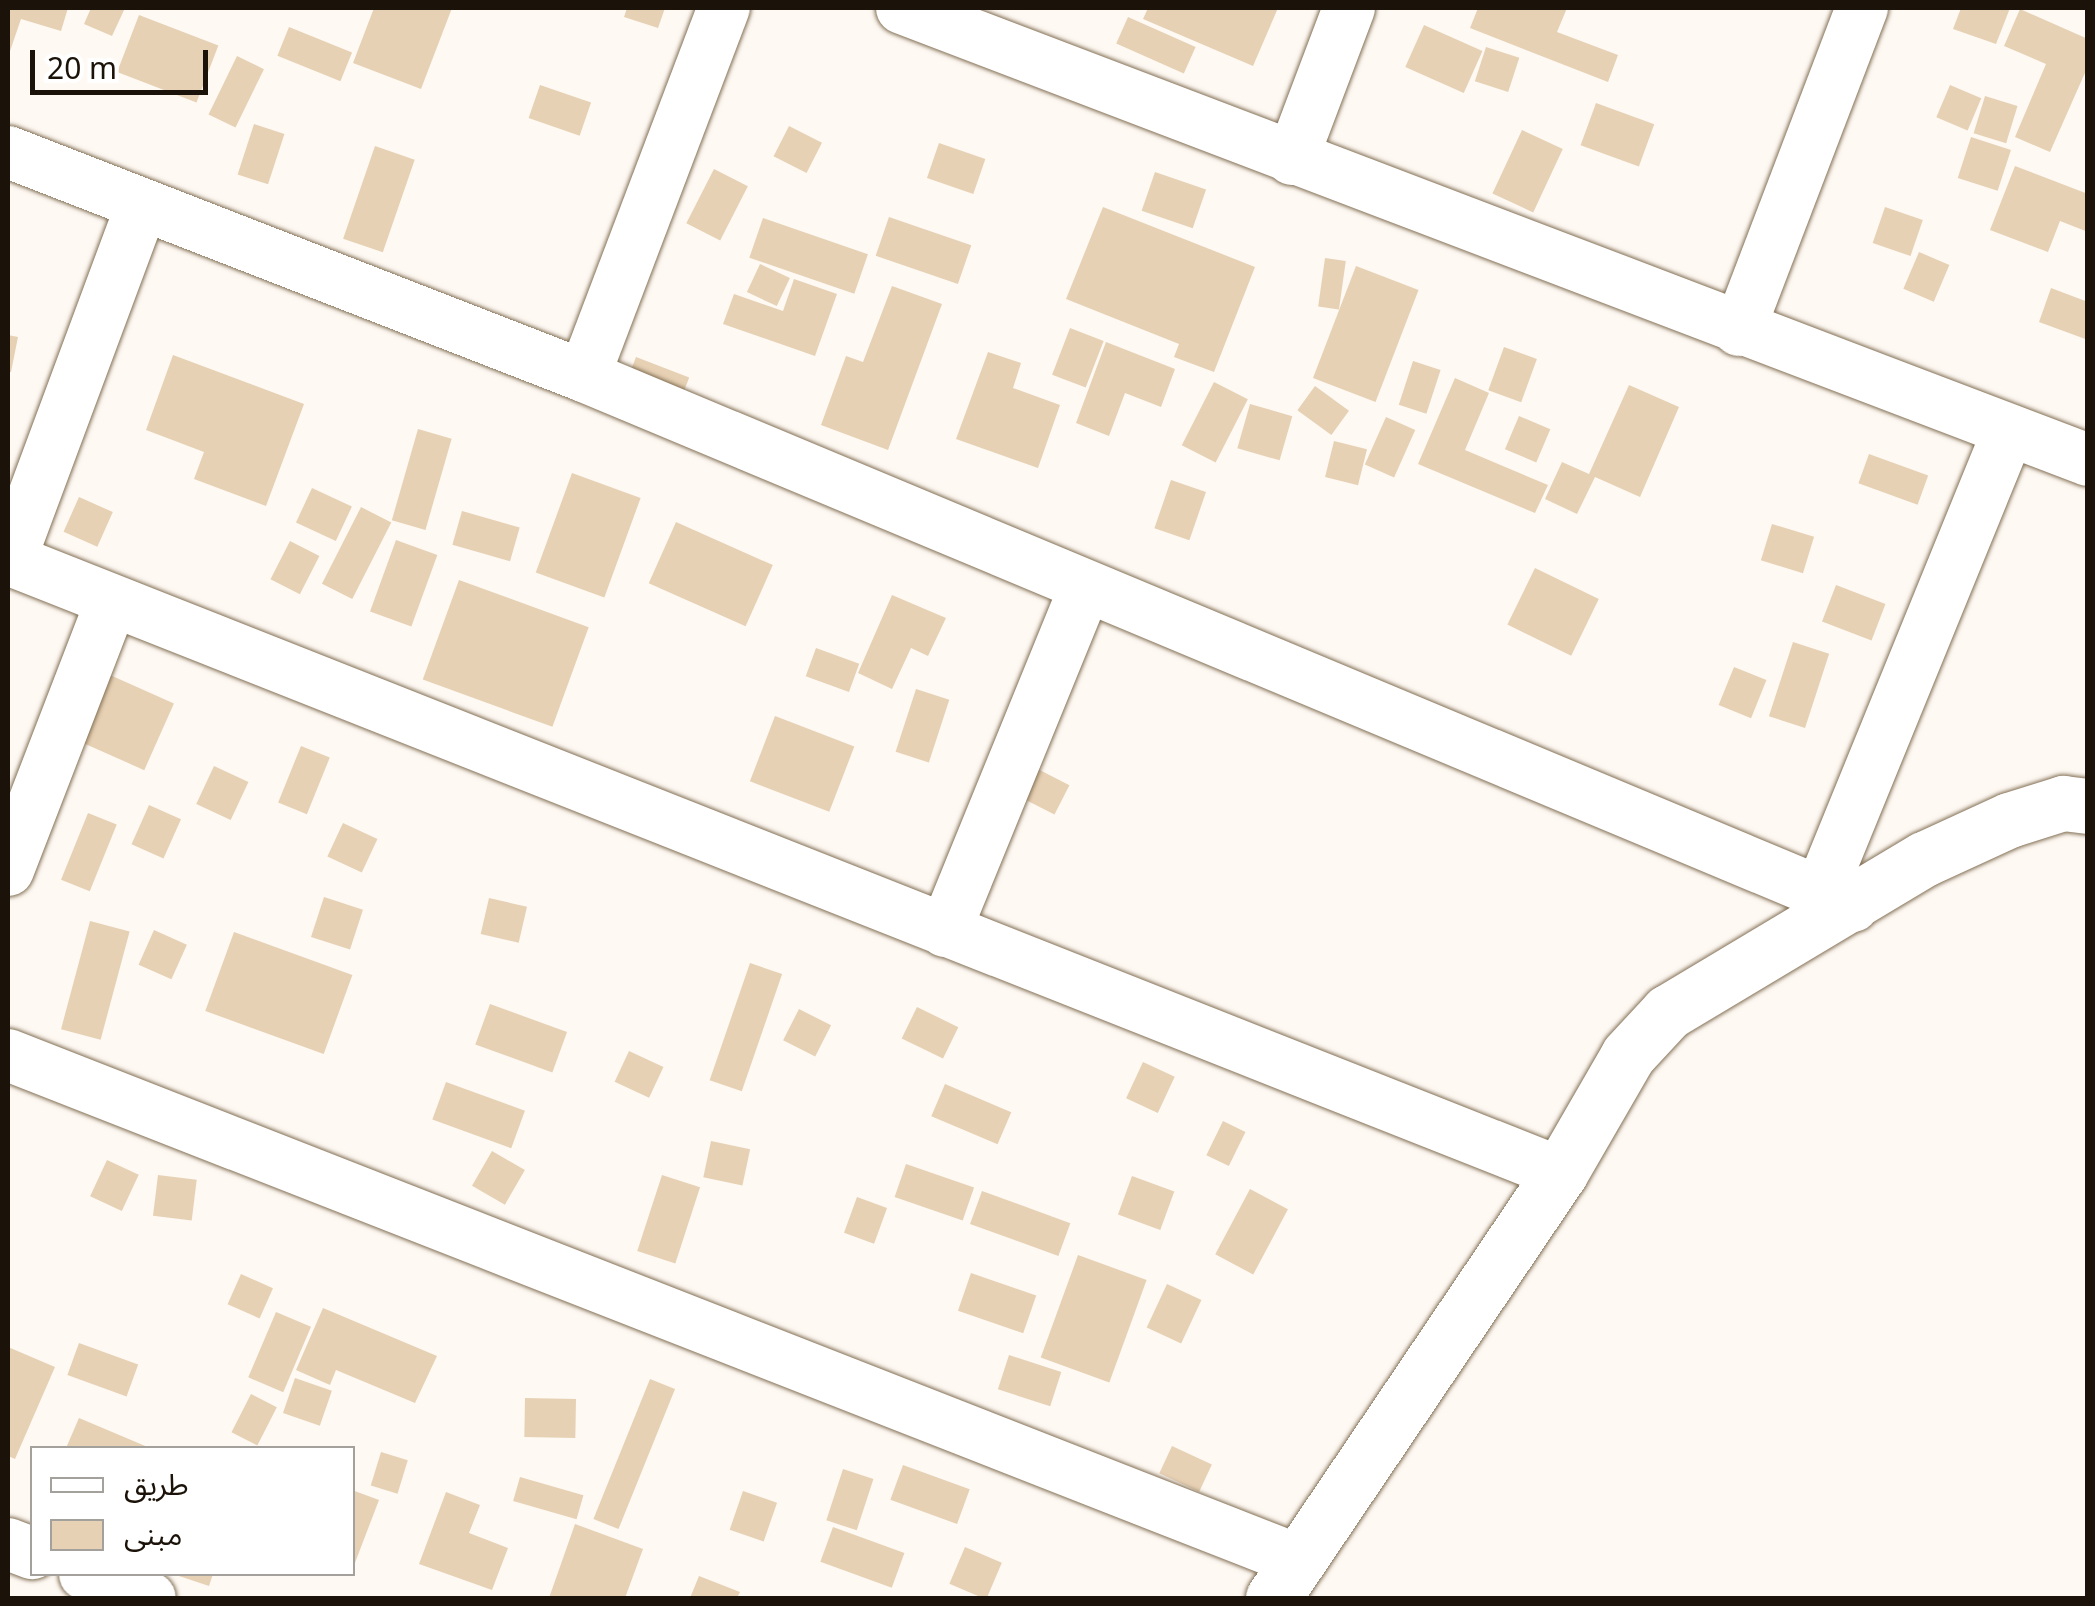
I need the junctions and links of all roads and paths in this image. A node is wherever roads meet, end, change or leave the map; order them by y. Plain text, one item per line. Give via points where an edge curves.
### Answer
1 (724, 8) edge
2 (908, 8) edge
3 (1349, 8) edge
4 (1862, 8) edge
5 (8, 152) edge
6 (1292, 159) junction
7 (141, 207) junction
8 (1739, 330) junction
9 (584, 376) junction
10 (2008, 432) junction
11 (2088, 460) edge
12 (8, 559) edge
13 (1084, 591) junction
14 (112, 603) junction
15 (2088, 806) edge
16 (8, 870) edge
17 (1836, 899) junction
18 (945, 931) junction
19 (8, 1055) edge
20 (1560, 1173) junction
21 (90, 1576) edge
22 (1285, 1579) edge
23 (150, 1598) edge

1 - 9 street
2 - 6 street
3 - 6 street
4 - 8 street
5 - 7 street
6 - 8 street
7 - 9 street
7 - 12 street
8 - 10 street
9 - 13 street
10 - 11 street
10 - 17 street
12 - 14 street
13 - 17 street
13 - 18 street
14 - 16 street
14 - 18 street
15 - 17 street via 2063,803 2009,820
17 - 20 street via 1668,1012 1628,1055
18 - 20 street
19 - 22 street
20 - 22 street
21 - 23 street

